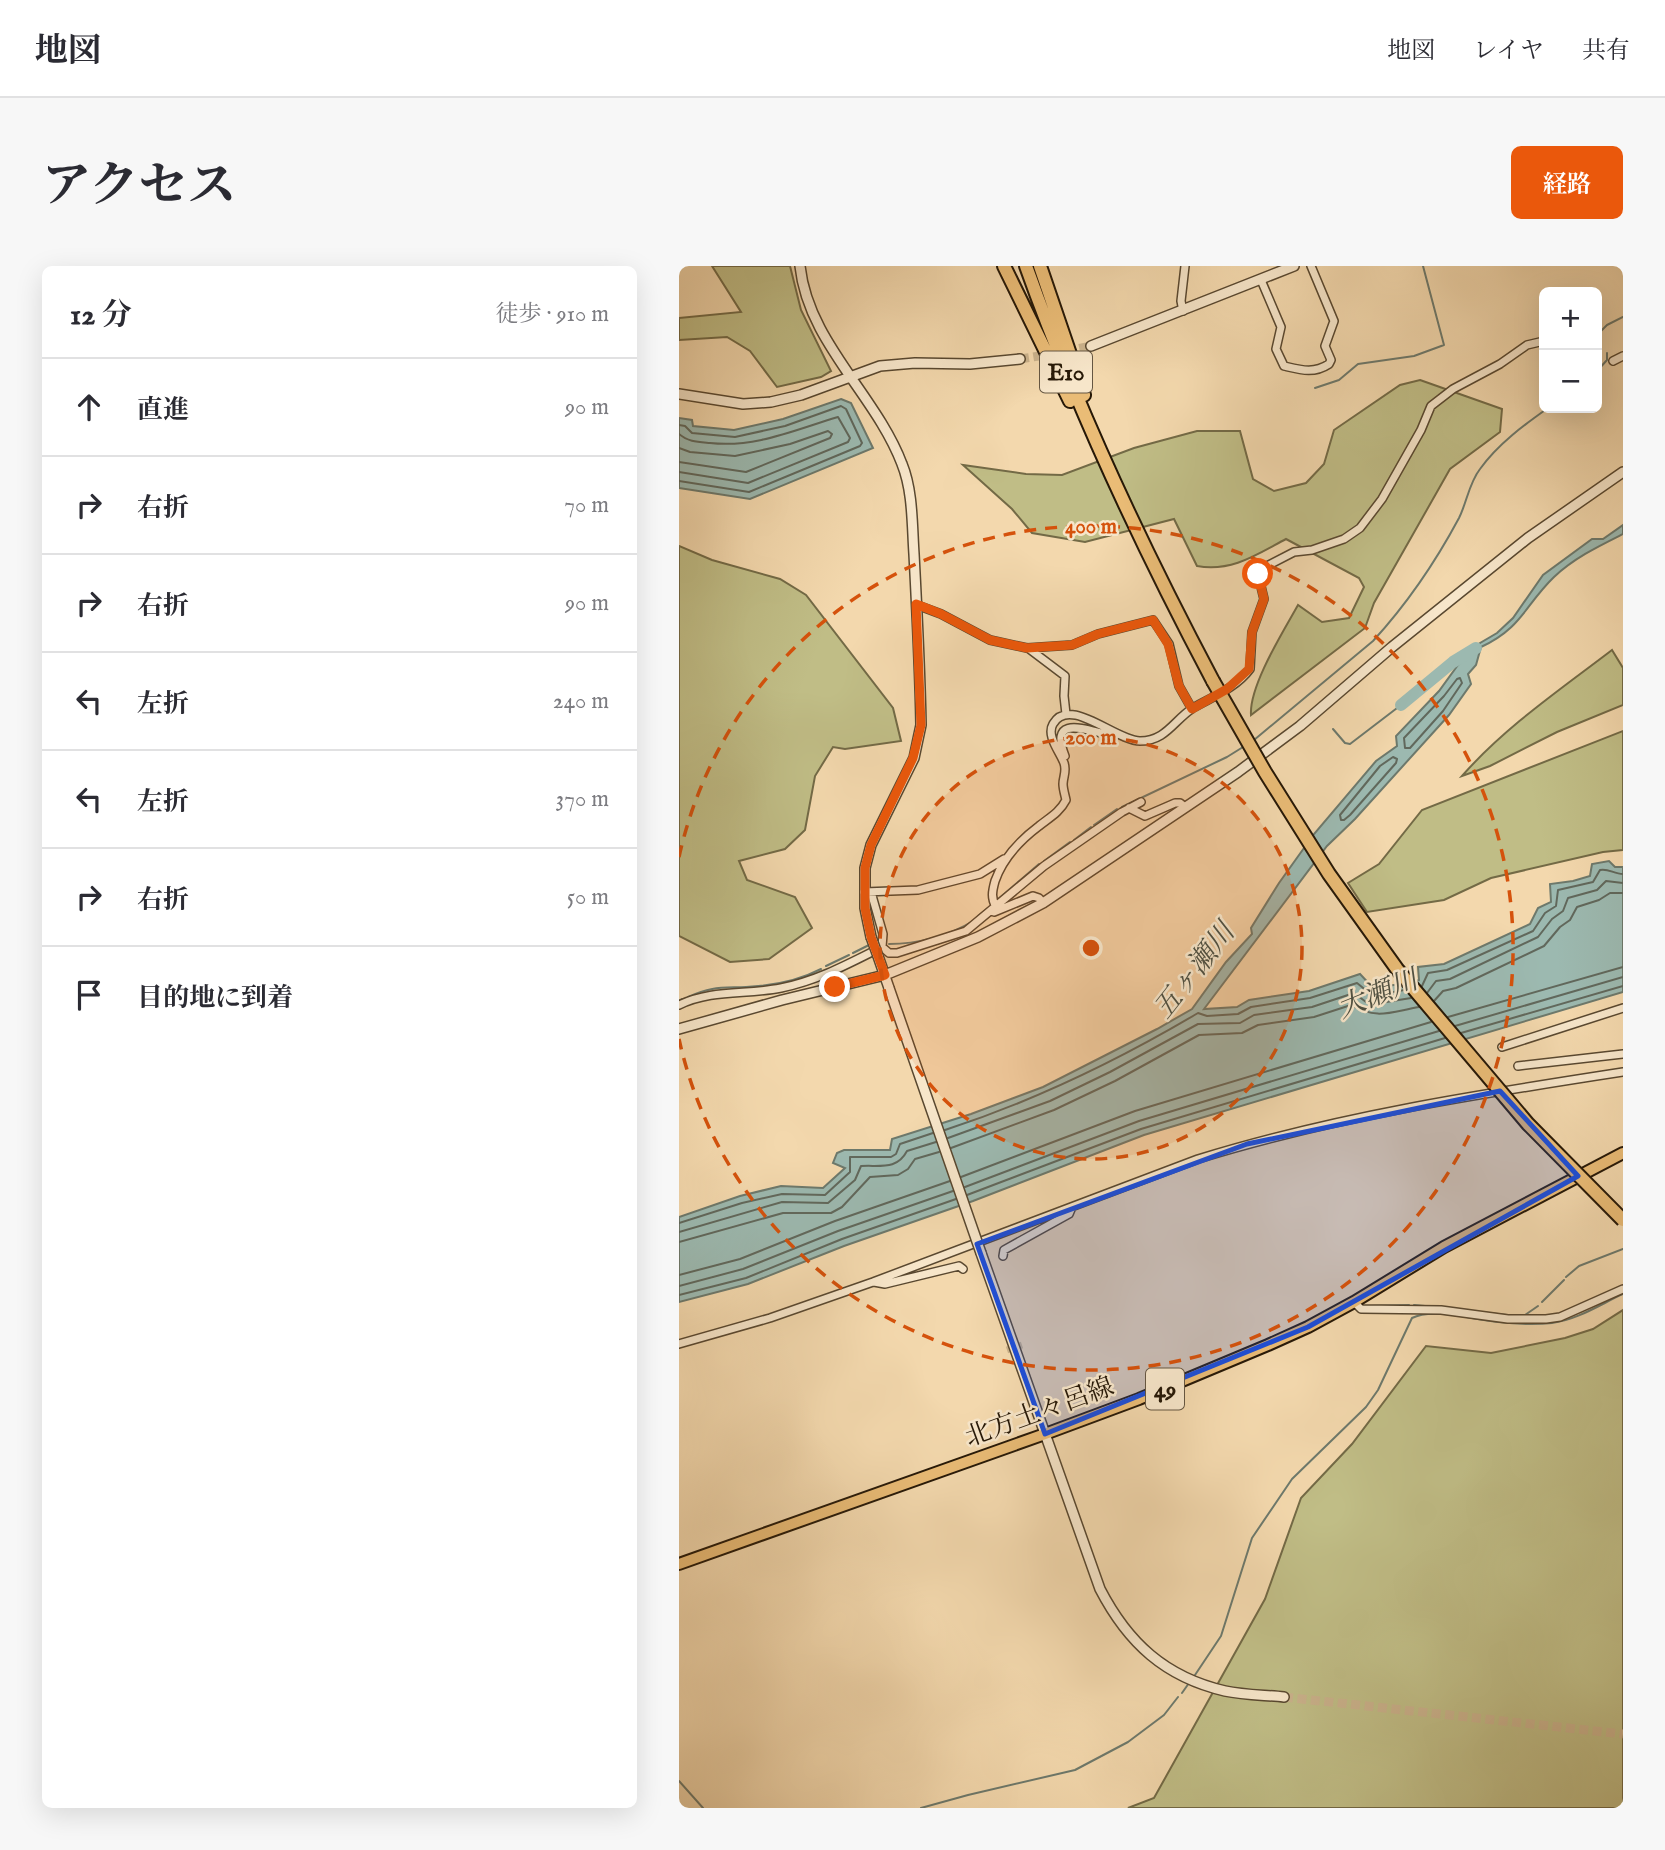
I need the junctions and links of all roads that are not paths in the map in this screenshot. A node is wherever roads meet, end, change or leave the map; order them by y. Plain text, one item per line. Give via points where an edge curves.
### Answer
1 (800, 266) edge
2 (1004, 266) edge
3 (1026, 266) edge
4 (1034, 266) edge
5 (1040, 266) edge
6 (1185, 266) edge
7 (1294, 266) edge
8 (1311, 266) edge
9 (1261, 280) junction
10 (1182, 311) junction
11 (1539, 342) edge
12 (1091, 346) tunnel mouth
13 (1623, 356) edge
14 (1020, 359) tunnel mouth
15 (1613, 361) dead end
16 (851, 376) junction
17 (679, 394) edge
18 (1096, 434) junction
19 (1623, 472) edge
20 (1112, 477) junction
21 (1137, 532) junction
22 (916, 604) junction
23 (1027, 648) junction
24 (1192, 709) junction
25 (1066, 714) junction
26 (1125, 737) junction
27 (1066, 770) junction
28 (1141, 802) dead end
29 (1185, 807) junction
30 (1129, 808) junction
31 (1005, 859) junction
32 (867, 892) junction
33 (1043, 903) junction
34 (993, 910) junction
35 (882, 947) junction
36 (885, 975) junction
37 (679, 1005) edge
38 (1623, 1008) edge
39 (679, 1030) edge
40 (1502, 1047) dead end
41 (1623, 1054) edge
42 (1518, 1066) dead end
43 (1623, 1072) edge
44 (1623, 1153) edge
45 (1072, 1207) junction
46 (1623, 1220) edge
47 (1003, 1255) dead end
48 (963, 1269) dead end
49 (873, 1282) junction
50 (1623, 1289) edge
51 (1354, 1302) junction
52 (679, 1344) edge
53 (1045, 1434) junction
54 (679, 1564) edge
55 (1284, 1698) tunnel mouth

1 - 16 street via 808,303
2 - 21 highway
3 - 20 highway, E10
4 - 18 highway, E10
5 - 18 highway
6 - 10 street
7 - 9 street
8 - 9 street via 1334,321 1325,346 1331,360 1322,369 1284,366 1276,349 1281,327
9 - 10 street
10 - 12 street
11 - 24 street via 1527,345 1431,406 1382,499 1360,528 1344,539 1294,552 1261,569 1264,599 1252,632 1249,669 1227,689
13 - 15 street
14 - 16 street via 880,366
16 - 17 street via 771,402 743,404
16 - 22 street via 880,418 903,466 911,504
18 - 20 highway, E10
19 - 29 street via 1528,538 1300,726
20 - 21 highway, E10
21 - 46 highway, E10, bridge via 1213,681 1322,864 1397,969 1528,1124
22 - 23 street via 990,640
22 - 32 street via 921,725 913,758 871,845 865,868
23 - 24 street via 1072,645 1153,620 1168,644 1179,686
23 - 25 street via 1065,676
24 - 26 street via 1156,738 1140,741
25 - 26 street via 1083,716
25 - 27 street via 1052,729
26 - 27 street via 1067,728 1061,742
27 - 31 street via 1063,806
28 - 30 street
29 - 30 street via 1175,803 1145,816
29 - 33 street
30 - 34 street via 1044,866
31 - 32 street via 980,874 940,885 909,892
31 - 34 street via 991,897
32 - 35 street via 883,934
32 - 36 street, bridge via 871,937
33 - 34 street via 1033,896
33 - 36 street via 978,937
34 - 35 street via 949,938 897,953
35 - 37 street via 827,975 779,988 696,997
36 - 39 street
36 - 53 street, bridge
38 - 40 street
41 - 42 street
43 - 45 street via 1312,1126 1198,1159
44 - 51 main road, 北方土々呂線 / 49 via 1444,1247
45 - 47 street via 1069,1214 1004,1250
45 - 49 street
48 - 49 street via 959,1266 885,1284
49 - 52 street
50 - 51 street via 1546,1319 1361,1309
51 - 53 main road, 北方土々呂線 / 49 via 1206,1372
53 - 54 main road, 北方土々呂線 / 49
53 - 55 street via 1100,1589 1134,1641 1182,1677 1227,1691

